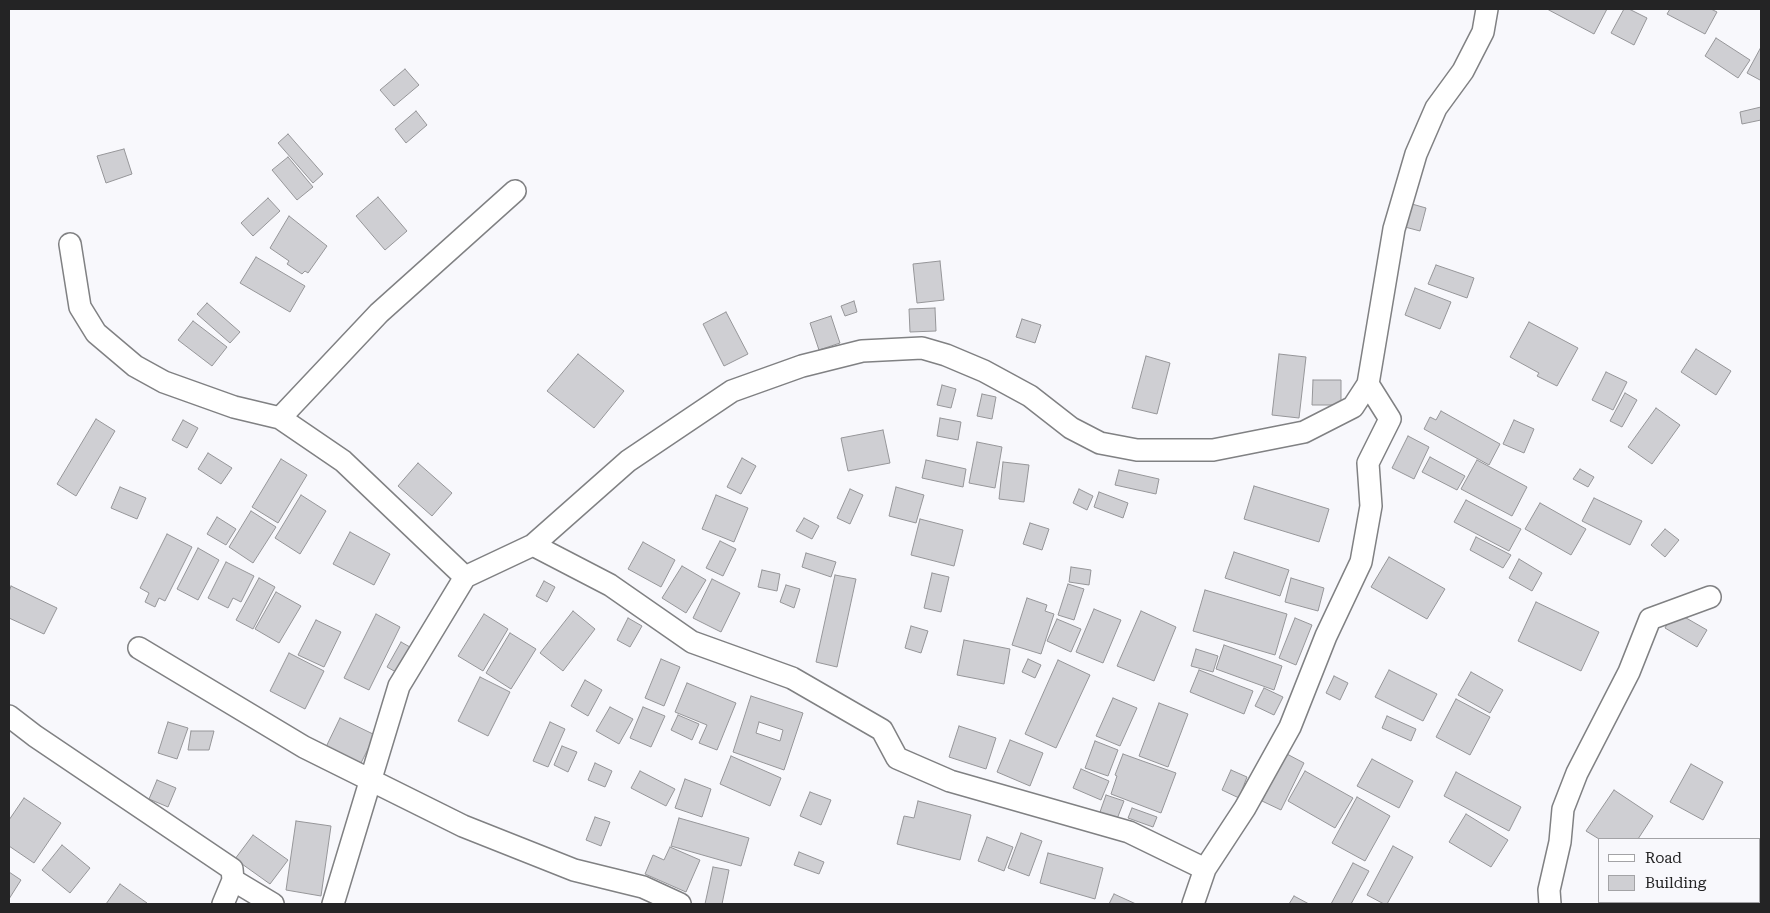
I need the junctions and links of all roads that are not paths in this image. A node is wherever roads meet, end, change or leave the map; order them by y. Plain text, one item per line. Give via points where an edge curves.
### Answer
1 (1487, 9) edge
2 (516, 191) dead end
3 (70, 244) dead end
4 (1368, 384) junction
5 (1353, 407) junction
6 (280, 418) junction
7 (1390, 419) junction
8 (533, 545) junction
9 (465, 578) junction
10 (1710, 597) dead end
11 (139, 648) dead end
12 (9, 716) edge
13 (370, 781) junction
14 (1205, 869) junction
15 (233, 880) junction
16 (223, 904) edge
17 (273, 904) edge
18 (333, 904) edge
19 (680, 904) edge
20 (1193, 904) edge
21 (1550, 904) edge

1 - 4 street via 1483,32 1463,71 1436,108 1416,154 1394,229
2 - 6 street via 380,313
3 - 6 street via 80,307 96,333 135,366 164,382 234,407
4 - 5 street
4 - 7 street
5 - 7 street
5 - 8 street via 1304,432 1213,450 1137,450 1100,443 1072,428 1030,396 946,355 922,348 862,351 802,366 732,391 628,460
6 - 9 street via 343,461
7 - 14 street via 1368,463 1371,506 1361,562 1326,636 1290,727 1245,808
8 - 9 street
8 - 14 street via 610,585 692,642 792,678 882,730 897,758 950,782 1129,832
9 - 13 street via 399,686
10 - 21 street via 1650,619 1629,672 1577,773 1563,809 1560,842 1549,890
11 - 13 street via 304,747
12 - 15 street via 232,869
13 - 18 street
13 - 19 street via 463,826 565,866 643,887
14 - 20 street
15 - 16 street
15 - 17 street

